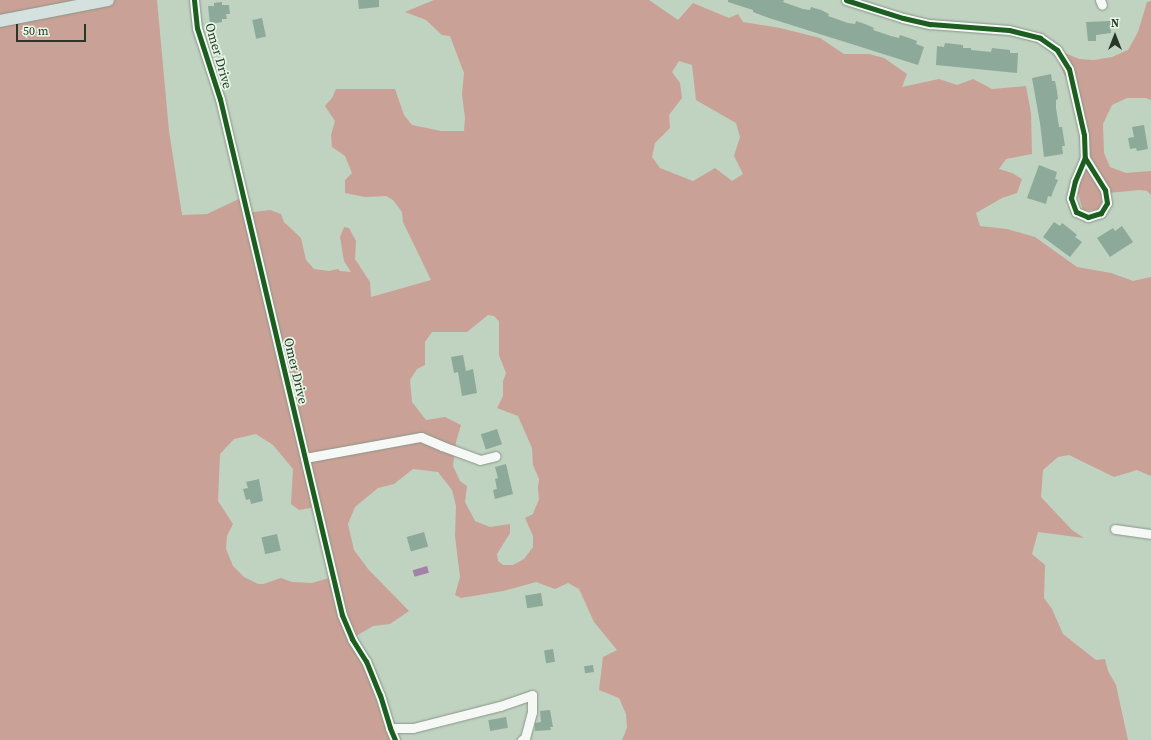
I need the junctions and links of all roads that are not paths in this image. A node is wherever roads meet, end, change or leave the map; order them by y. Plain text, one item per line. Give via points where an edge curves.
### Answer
1 (108, 0) edge
2 (194, 0) edge
3 (846, 0) edge
4 (65, 4) edge
5 (0, 21) edge
6 (1085, 158) junction
7 (496, 456) dead end
8 (305, 458) junction
9 (1115, 530) dead end
10 (1151, 534) edge
11 (390, 728) junction
12 (395, 740) edge
13 (522, 740) edge

1 - 4 main road
2 - 8 street, Omer Drive via 197,28 220,100
3 - 6 street via 930,24 1009,30 1040,38 1057,50 1069,69 1084,135
4 - 5 main road
6 - 6 street via 1071,198 1076,212 1088,217 1101,214 1107,203 1105,190
7 - 8 street via 480,460 421,437
8 - 11 street, Omer Drive via 342,615 352,639 366,661
9 - 10 street
11 - 12 street, Omer Drive
11 - 13 street via 412,728 500,706 532,695 532,712 525,738

